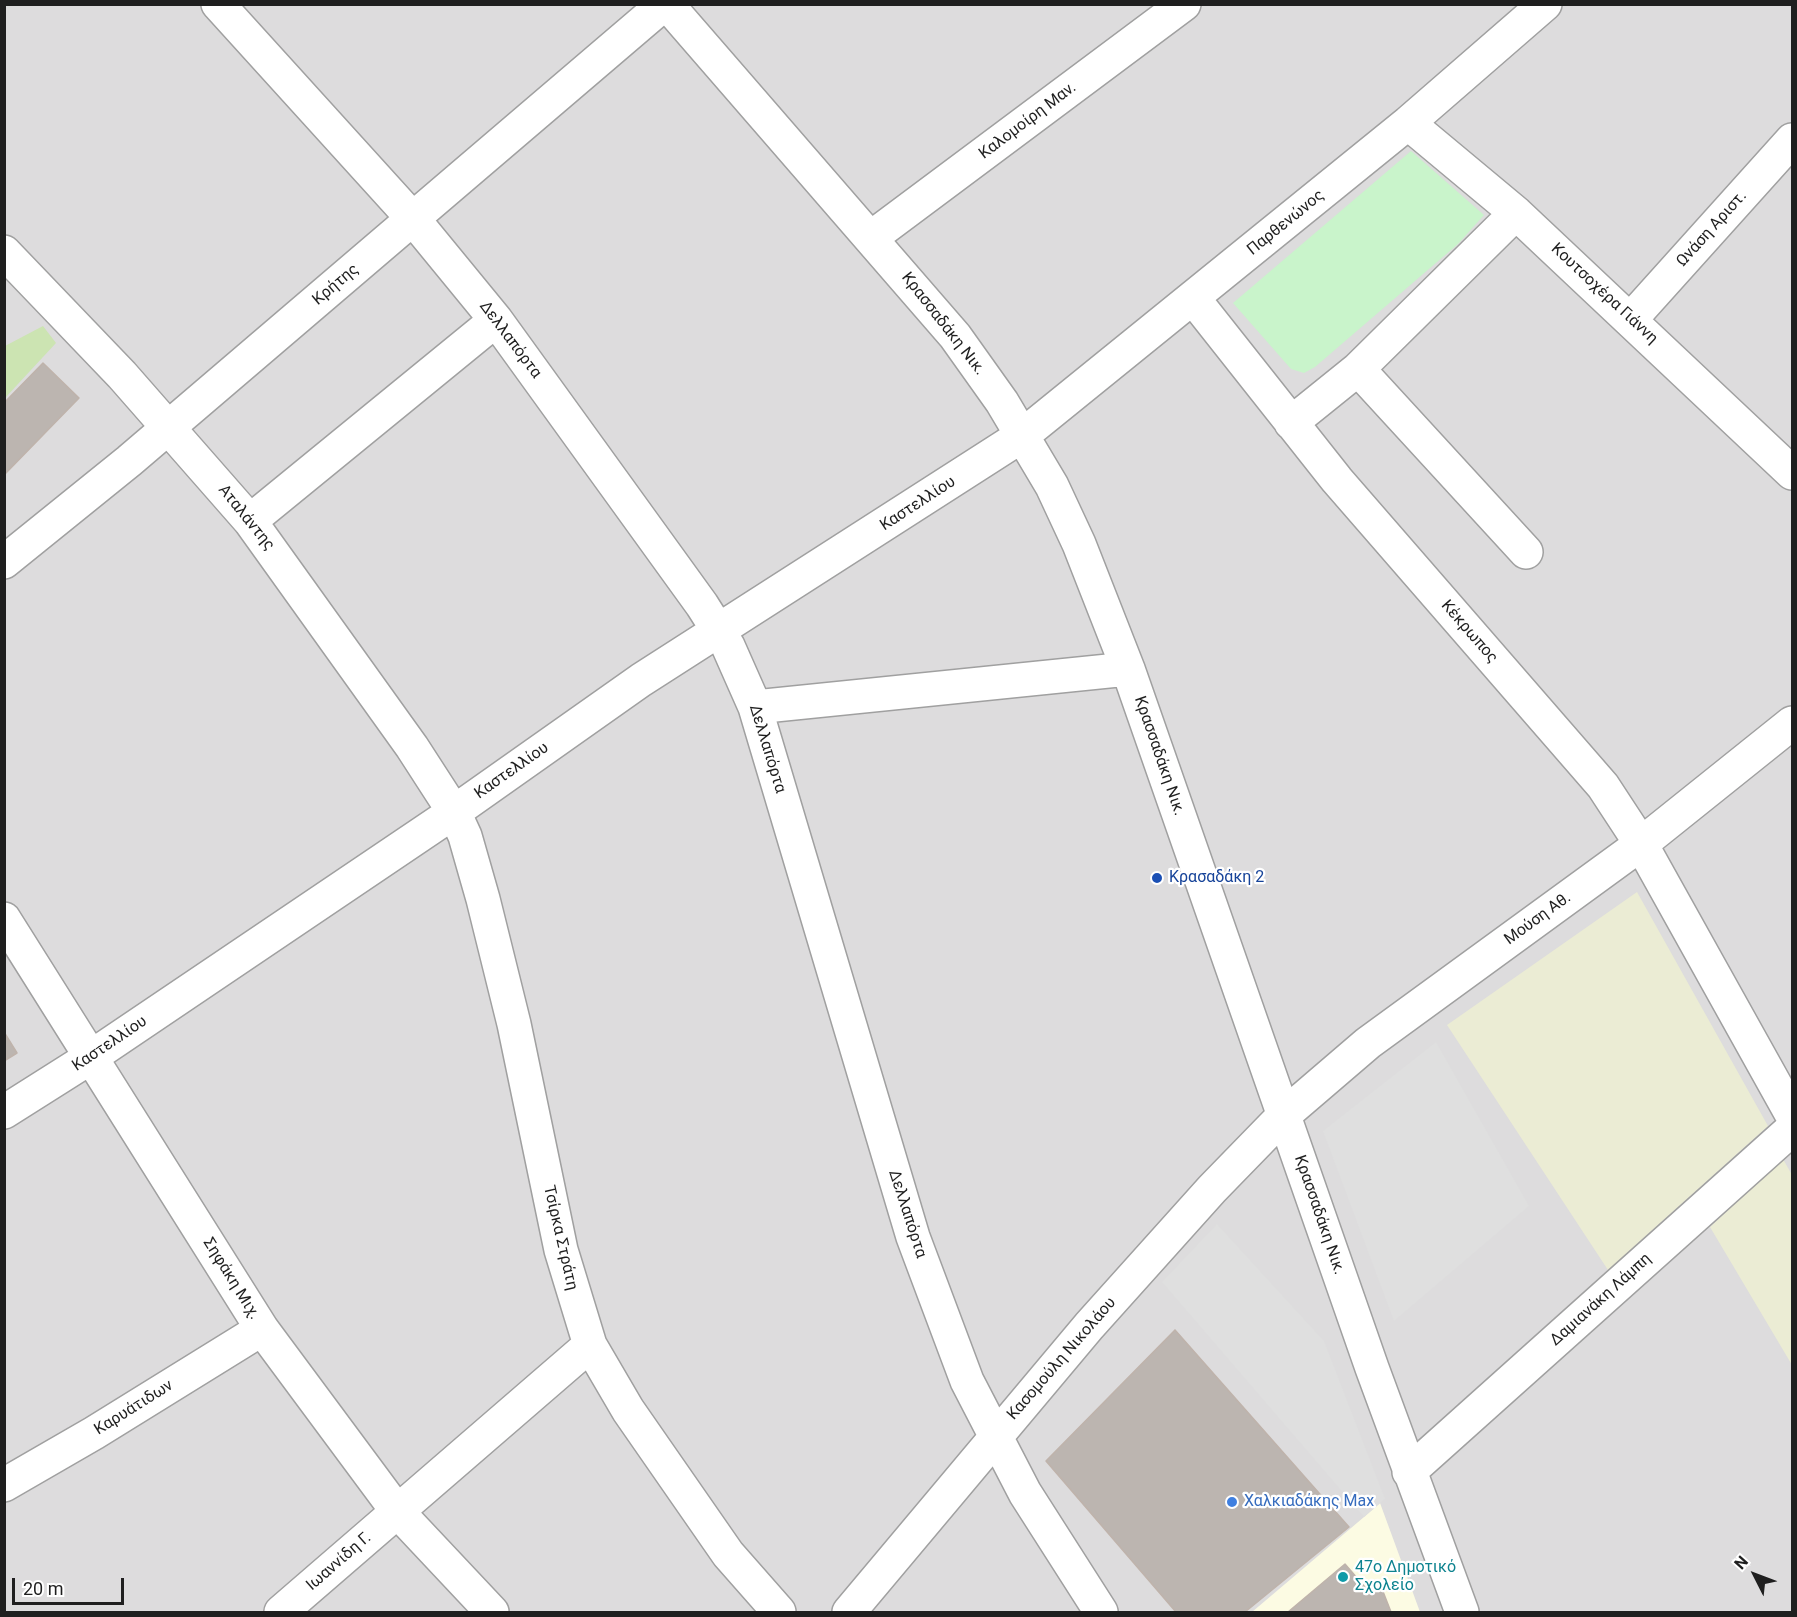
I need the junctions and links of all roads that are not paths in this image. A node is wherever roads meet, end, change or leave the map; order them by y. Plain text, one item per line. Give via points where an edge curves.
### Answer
1 (218, 4) edge
2 (665, 4) edge
3 (1184, 4) edge
4 (1545, 4) edge
5 (1408, 123) junction
6 (1792, 140) edge
7 (1516, 213) junction
8 (414, 220) junction
9 (872, 237) junction
10 (4, 252) edge
11 (1193, 298) junction
12 (1631, 319) junction
13 (496, 320) junction
14 (1358, 369) junction
15 (1291, 423) junction
16 (167, 427) junction
17 (1023, 435) junction
18 (1792, 473) edge
19 (250, 522) junction
20 (1526, 552) dead end
21 (4, 561) edge
22 (719, 629) junction
23 (1128, 669) junction
24 (755, 707) junction
25 (1792, 723) edge
26 (454, 812) junction
27 (1641, 844) junction
28 (4, 919) edge
29 (91, 1057) junction
30 (4, 1112) edge
31 (1284, 1115) junction
32 (1792, 1115) edge
33 (1792, 1128) edge
34 (262, 1329) junction
35 (590, 1345) junction
36 (995, 1438) junction
37 (1409, 1472) junction
38 (4, 1485) edge
39 (398, 1511) junction
40 (281, 1612) edge
41 (492, 1612) edge
42 (779, 1612) edge
43 (849, 1612) edge
44 (1101, 1612) edge
45 (1462, 1612) edge

1 - 8 street, Δελλαπόρτα
2 - 8 street, Κρήτης
2 - 9 street, Κρασσαδάκη Νικ.
3 - 9 street, Καλομοίρη Μαν.
4 - 5 street, Παρθενώνος
5 - 7 street, Κουτσοχέρα Γιάννη
5 - 11 street, Παρθενώνος
6 - 12 street, Ωνάση Αριστ.
7 - 12 street, Κουτσοχέρα Γιάννη
7 - 14 street
8 - 13 street, Δελλαπόρτα
8 - 16 street, Κρήτης
9 - 17 street, Κρασσαδάκη Νικ. via 956,336
10 - 16 street, Αταλάντης
11 - 15 street, Κέκρωπος
11 - 17 street, Παρθενώνος
12 - 18 street, Κουτσοχέρα Γιάννη
13 - 19 street
13 - 22 street, Δελλαπόρτα
14 - 15 street
14 - 20 street
15 - 27 street, Κέκρωπος via 1603,786
16 - 19 street, Αταλάντης
16 - 21 street, Κρήτης
17 - 22 street, Καστελλίου
17 - 23 street, Κρασσαδάκη Νικ. via 1079,544
19 - 26 street, Αταλάντης via 412,747
22 - 24 street, Δελλαπόρτα
22 - 26 street, Καστελλίου
23 - 24 street
23 - 31 street, Κρασσαδάκη Νικ.
24 - 36 street, Δελλαπόρτα via 913,1237 967,1381
25 - 27 street, Μούση Αθ.
26 - 29 street, Καστελλίου
26 - 35 street, Τσίρκα Στράτη via 483,899 514,1024 561,1250
27 - 31 street, Μούση Αθ. via 1368,1043
27 - 32 street, Κέκρωπος
28 - 29 street, Σηφάκη Μιχ.
29 - 30 street, Καστελλίου
29 - 34 street, Σηφάκη Μιχ.
31 - 36 street, Κασομούλη Νικολάου via 1137,1272
31 - 37 street, Κρασσαδάκη Νικ.
33 - 37 street, Δαμιανάκη Λάμπη
34 - 38 street, Καρυάτιδων
34 - 39 street, Σηφάκη Μιχ.
35 - 39 street, Ιωαννίδη Γ.
35 - 42 street, Τσίρκα Στράτη via 628,1410 728,1554
36 - 43 street, Κασομούλη Νικολάου
36 - 44 street, Δελλαπόρτα
37 - 45 street, Κρασσαδάκη Νικ.
39 - 40 street, Ιωαννίδη Γ.
39 - 41 street, Σηφάκη Μιχ.

